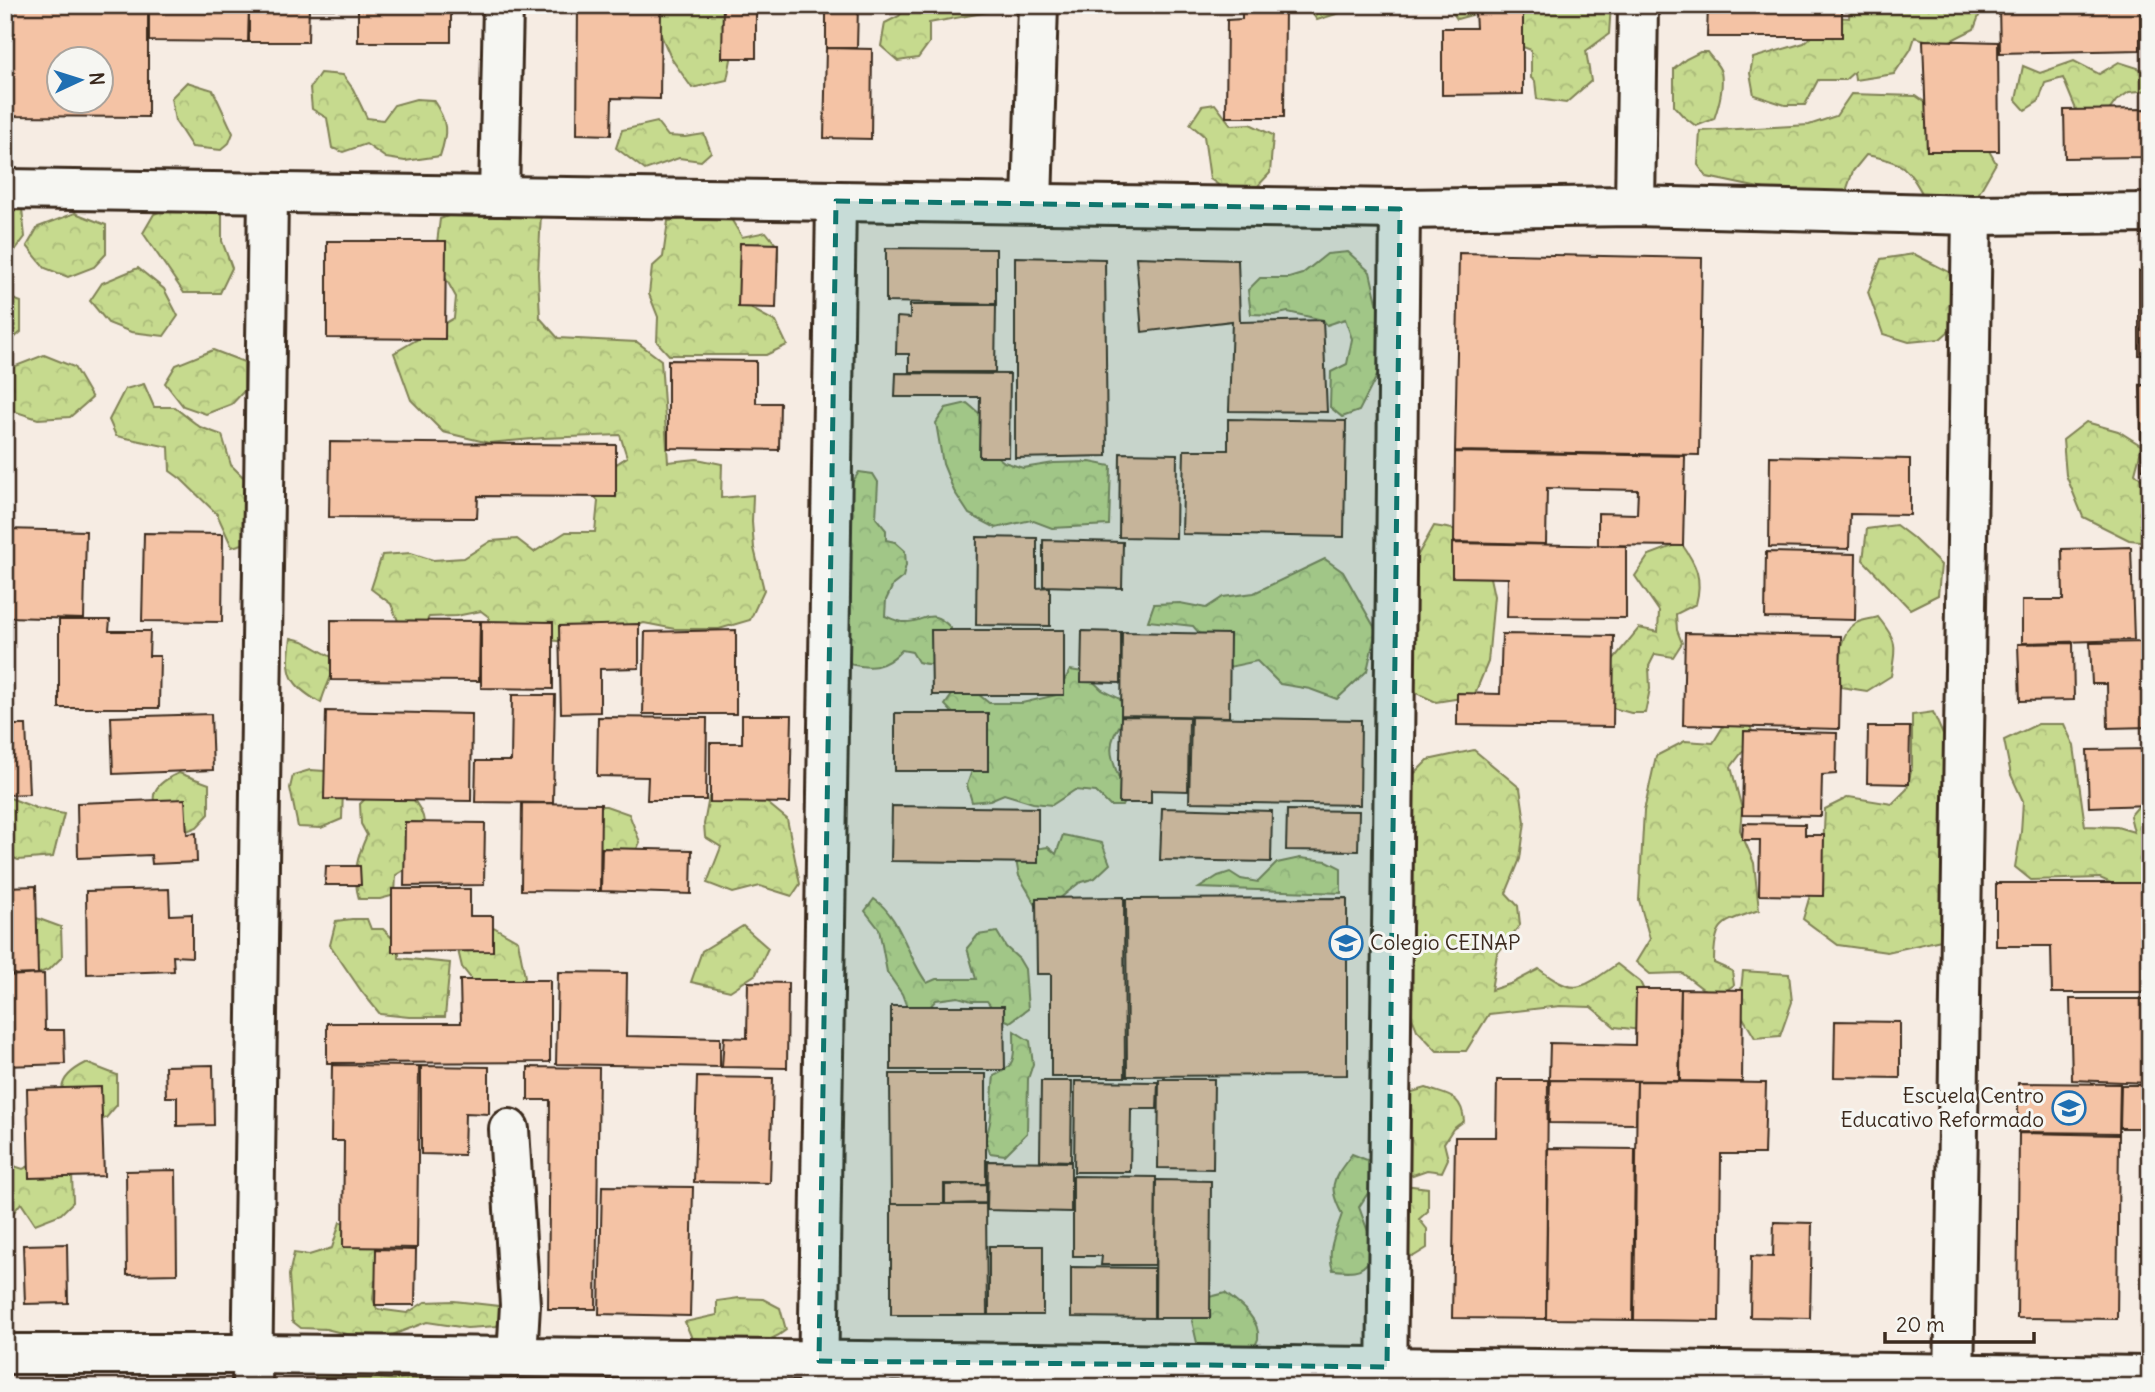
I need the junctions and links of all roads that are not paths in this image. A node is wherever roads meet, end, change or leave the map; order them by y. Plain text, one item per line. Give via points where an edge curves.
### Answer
1 (503, 5) edge
2 (1038, 5) edge
3 (1638, 5) edge
4 (5, 190) edge
5 (268, 195) junction
6 (499, 196) junction
7 (836, 201) junction
8 (1032, 203) junction
9 (1635, 206) junction
10 (1400, 209) junction
11 (2150, 213) edge
12 (1972, 215) junction
13 (509, 1129) dead end
14 (5, 1354) edge
15 (517, 1357) junction
16 (252, 1370) edge
17 (818, 1374) edge
18 (2150, 1376) edge
19 (1387, 1377) edge
20 (1954, 1380) edge

1 - 6 street
2 - 8 street
3 - 9 street
4 - 5 street
5 - 6 street
5 - 16 street
6 - 7 street
7 - 8 street
7 - 17 street
8 - 10 street
9 - 10 street
9 - 12 street
10 - 19 street
11 - 12 street
12 - 20 street
13 - 15 street via 520,1306
14 - 16 street
15 - 16 street
15 - 17 street
17 - 19 street
18 - 20 street
19 - 20 street

